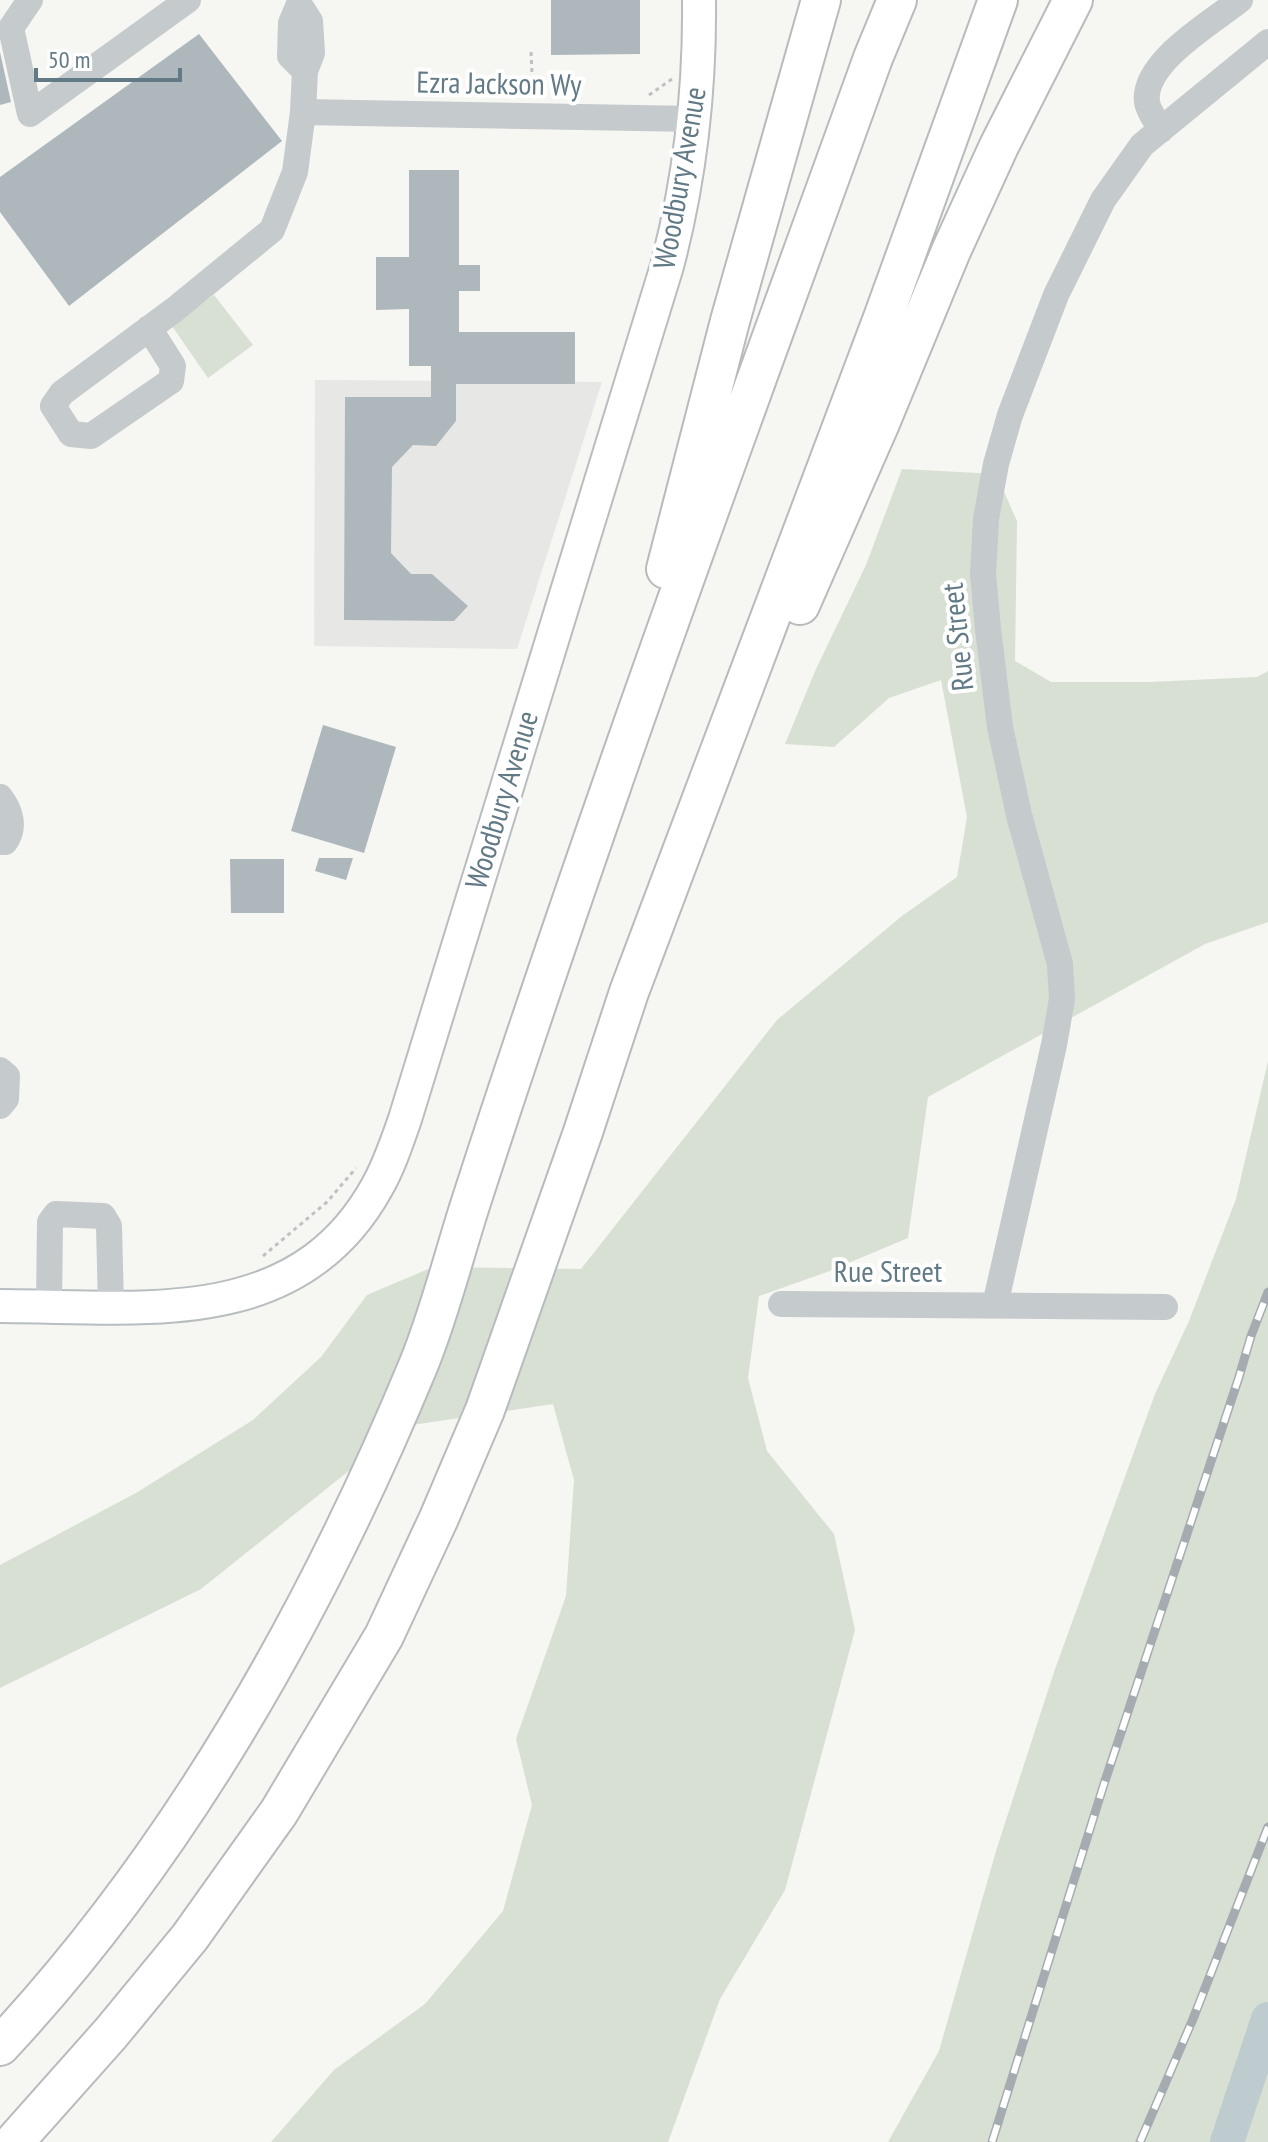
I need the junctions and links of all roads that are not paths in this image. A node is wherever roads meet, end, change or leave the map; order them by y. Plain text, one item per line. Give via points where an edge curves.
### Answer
1 (30, 0) edge
2 (188, 0) edge
3 (699, 0) edge
4 (821, 0) edge
5 (897, 0) edge
6 (998, 0) edge
7 (1073, 0) edge
8 (1240, 0) edge
9 (298, 2) edge
10 (1268, 42) edge
11 (303, 112) junction
12 (683, 119) junction
13 (1161, 130) junction
14 (149, 328) junction
15 (609, 792) junction
16 (0, 797) edge
17 (0, 842) edge
18 (629, 992) junction
19 (0, 1070) edge
20 (0, 1106) edge
21 (781, 1304) dead end
22 (995, 1305) junction
23 (0, 1306) edge
24 (49, 1306) junction
25 (111, 1306) junction
26 (1165, 1307) dead end
27 (0, 2046) edge
28 (14, 2142) edge

1 - 2 street via 11,28 30,114
3 - 12 main road, Woodbury Avenue
4 - 15 highway via 730,321
5 - 15 highway
6 - 18 highway
7 - 18 highway via 951,251
8 - 13 street via 1157,70 1147,104
9 - 11 street via 310,21 312,53 305,71
10 - 13 street, Rue Street
11 - 12 street, Ezra Jackson Wy
11 - 14 street via 295,172 272,230
12 - 25 main road, Woodbury Avenue via 680,212 659,296 405,1119 378,1186 341,1234 281,1280 219,1301
13 - 22 street, Rue Street via 1142,145 1103,200 1056,295 1010,415 986,519 983,574 1000,727 1060,964 1062,999
14 - 14 street via 62,393 53,406 71,434 91,436 171,381 173,366
15 - 27 highway via 420,1361 350,1519 268,1675 133,1888
16 - 17 street via 10,810 10,835
18 - 28 highway via 485,1410 384,1636 279,1812 190,1937
19 - 20 street via 7,1076 6,1099
21 - 22 street, Rue Street
22 - 26 street, Rue Street
23 - 24 main road, Woodbury Avenue
24 - 25 main road, Woodbury Avenue
24 - 25 street via 50,1222 56,1214 103,1216 109,1226

